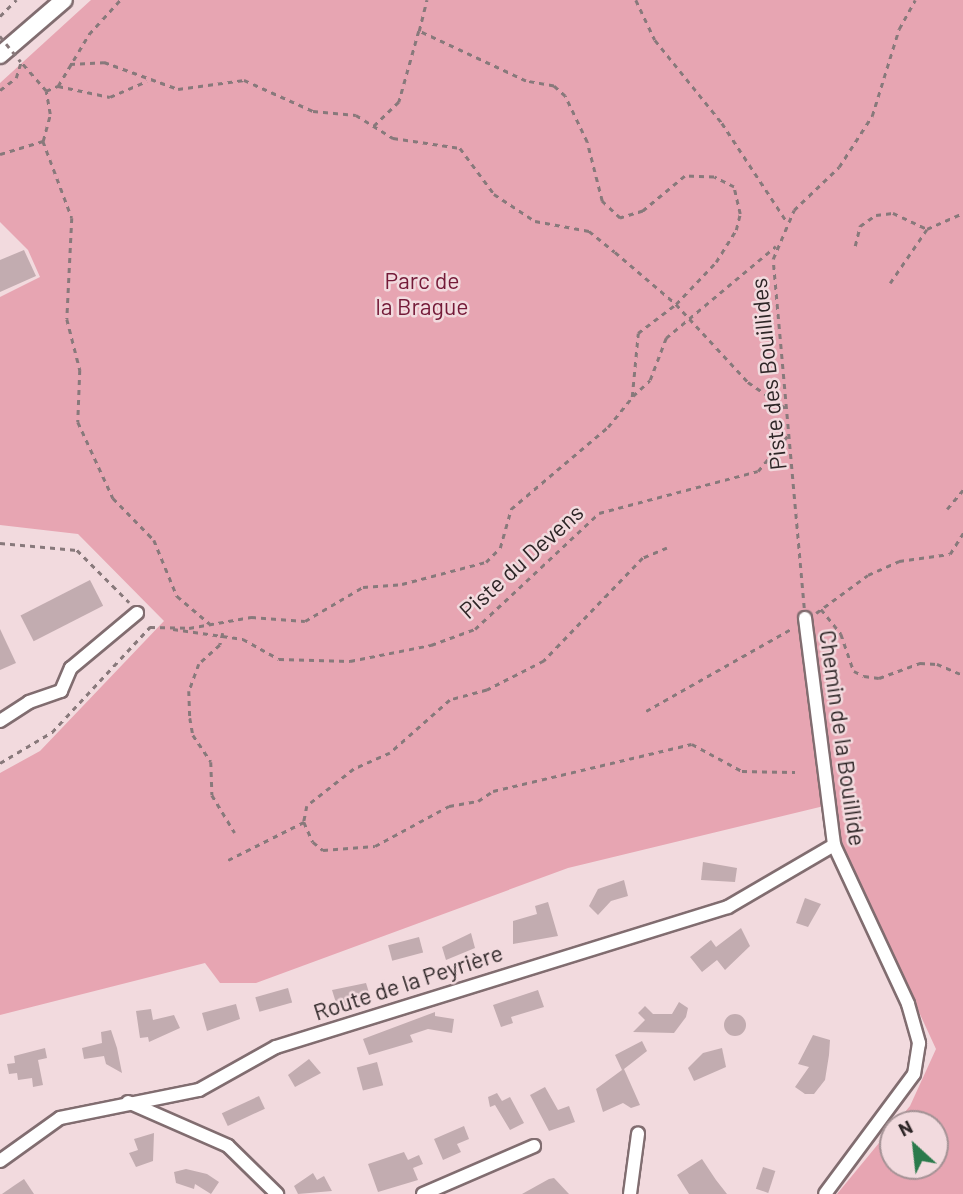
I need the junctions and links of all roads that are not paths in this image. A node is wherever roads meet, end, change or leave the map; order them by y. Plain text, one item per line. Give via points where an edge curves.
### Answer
1 (64, 0) edge
2 (0, 55) edge
3 (137, 613) road end
4 (805, 618) road end
5 (0, 721) edge
6 (834, 845) junction
7 (128, 1102) junction
8 (638, 1134) dead end
9 (534, 1146) dead end
10 (0, 1161) edge
11 (277, 1194) edge
12 (422, 1194) edge
13 (630, 1194) edge
14 (825, 1194) edge

1 - 2 main road
3 - 5 street via 71,668 61,691 29,702
4 - 6 street, Chemin de la Bouillide
6 - 7 street, Route de la Peyrière via 728,907 287,1043 199,1090
6 - 14 street, Chemin de la Bouillide via 908,1004 919,1043 914,1074
7 - 10 street, Route de la Peyrière via 60,1118
7 - 11 street via 228,1146
8 - 13 street
9 - 12 street

